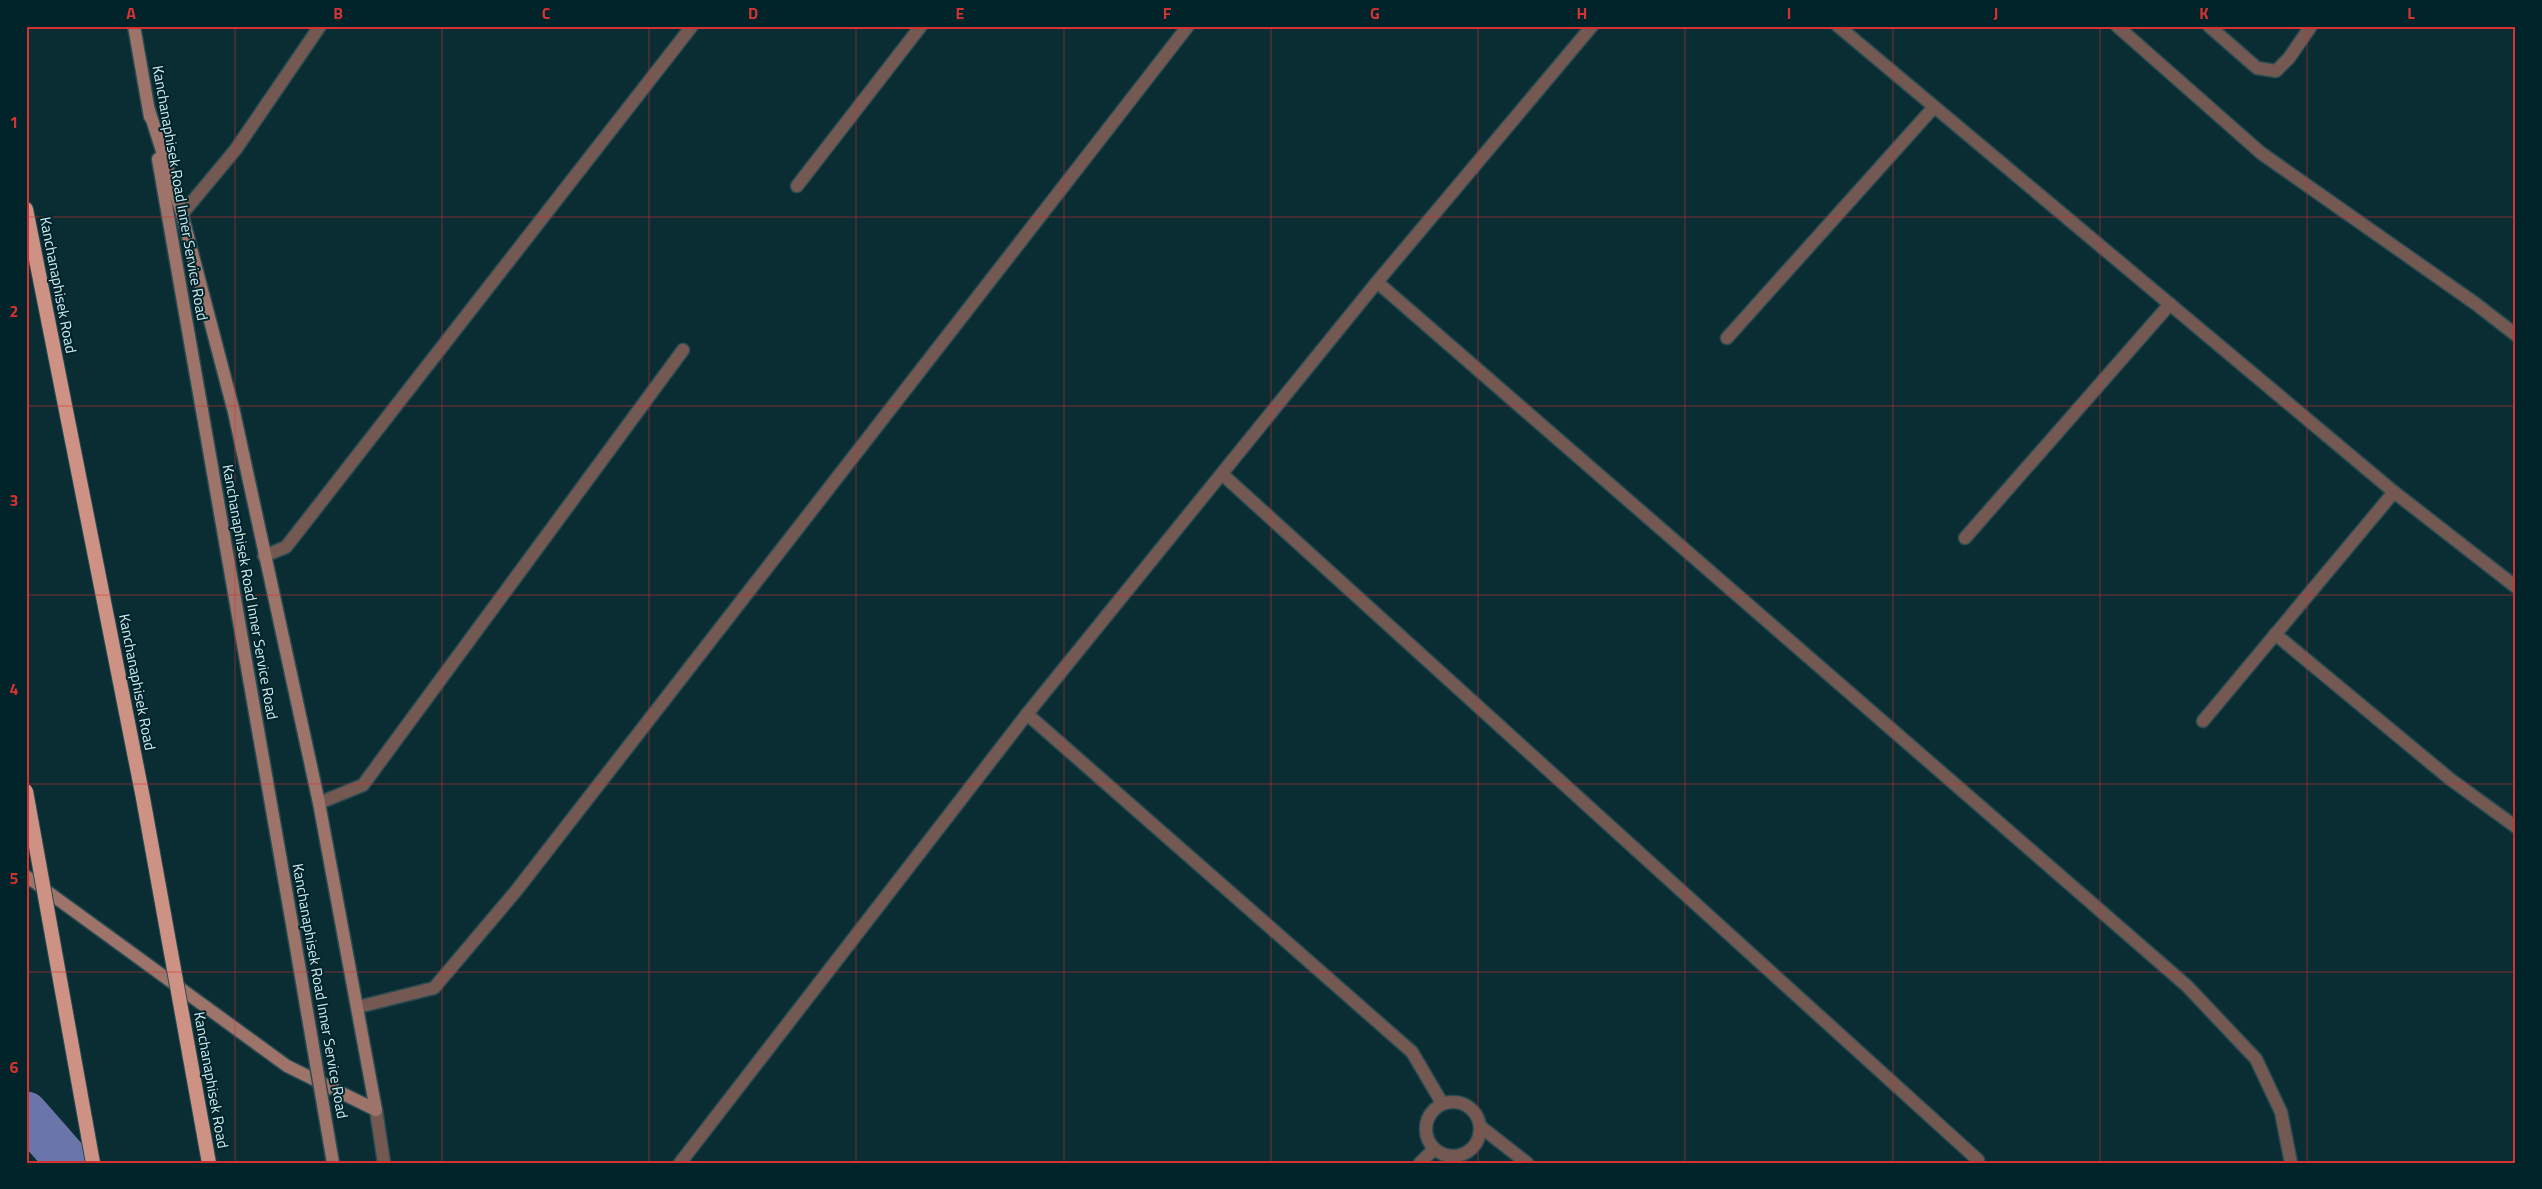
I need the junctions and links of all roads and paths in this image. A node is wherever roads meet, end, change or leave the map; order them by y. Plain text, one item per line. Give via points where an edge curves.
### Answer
1 (134, 26) edge
2 (320, 26) edge
3 (692, 26) edge
4 (921, 26) edge
5 (1188, 26) edge
6 (1592, 26) edge
7 (1838, 26) edge
8 (2117, 26) edge
9 (2209, 26) edge
10 (2311, 26) edge
11 (1934, 107) junction
12 (149, 110) junction
13 (797, 186) dead end
14 (26, 209) edge
15 (182, 214) junction
16 (1377, 282) junction
17 (2170, 304) junction
18 (2516, 335) edge
19 (1727, 338) dead end
20 (683, 350) dead end
21 (1222, 474) junction
22 (2394, 492) junction
23 (1965, 538) dead end
24 (264, 556) junction
25 (2516, 587) edge
26 (2275, 634) junction
27 (1027, 714) junction
28 (2203, 721) dead end
29 (26, 790) edge
30 (319, 802) junction
31 (2516, 827) edge
32 (26, 876) edge
33 (358, 1007) junction
34 (1442, 1103) junction
35 (376, 1110) junction
36 (1481, 1127) junction
37 (1434, 1149) junction
38 (1458, 1159) edge
39 (1978, 1160) dead end
40 (93, 1163) edge
41 (209, 1163) edge
42 (333, 1163) edge
43 (384, 1163) edge
44 (680, 1163) edge
45 (1420, 1163) edge
46 (1527, 1163) edge
47 (2291, 1163) edge

1 - 12 main road, Kanchanaphisek Road Inner Service Road
2 - 15 street via 236,149
3 - 24 street via 286,548
4 - 13 street
5 - 33 street via 516,891 434,988
6 - 16 street
7 - 11 street
8 - 18 street via 2262,153
9 - 10 street via 2256,68 2276,71 2290,58
11 - 17 street
11 - 19 street
12 - 15 main road
12 - 42 main road, Kanchanaphisek Road Inner Service Road, bridge
14 - 41 highway, Kanchanaphisek Road, bridge via 143,798
15 - 24 main road via 234,412
16 - 21 street
16 - 47 street via 2187,986 2256,1059 2280,1112
17 - 22 street
17 - 23 street
20 - 30 street via 363,785
21 - 27 street
21 - 39 street
22 - 25 street
22 - 26 street
24 - 30 main road
26 - 28 street
26 - 31 street via 2450,779
27 - 34 street via 1412,1052
27 - 44 street
29 - 40 highway, bridge
30 - 33 main road
32 - 35 main road via 287,1066
33 - 35 main road
34 - 36 street via 1455,1101 1468,1105 1477,1114
34 - 37 street via 1434,1108 1425,1124 1425,1133
35 - 43 street
36 - 38 street via 1475,1146
36 - 46 street
37 - 38 street
37 - 45 street

